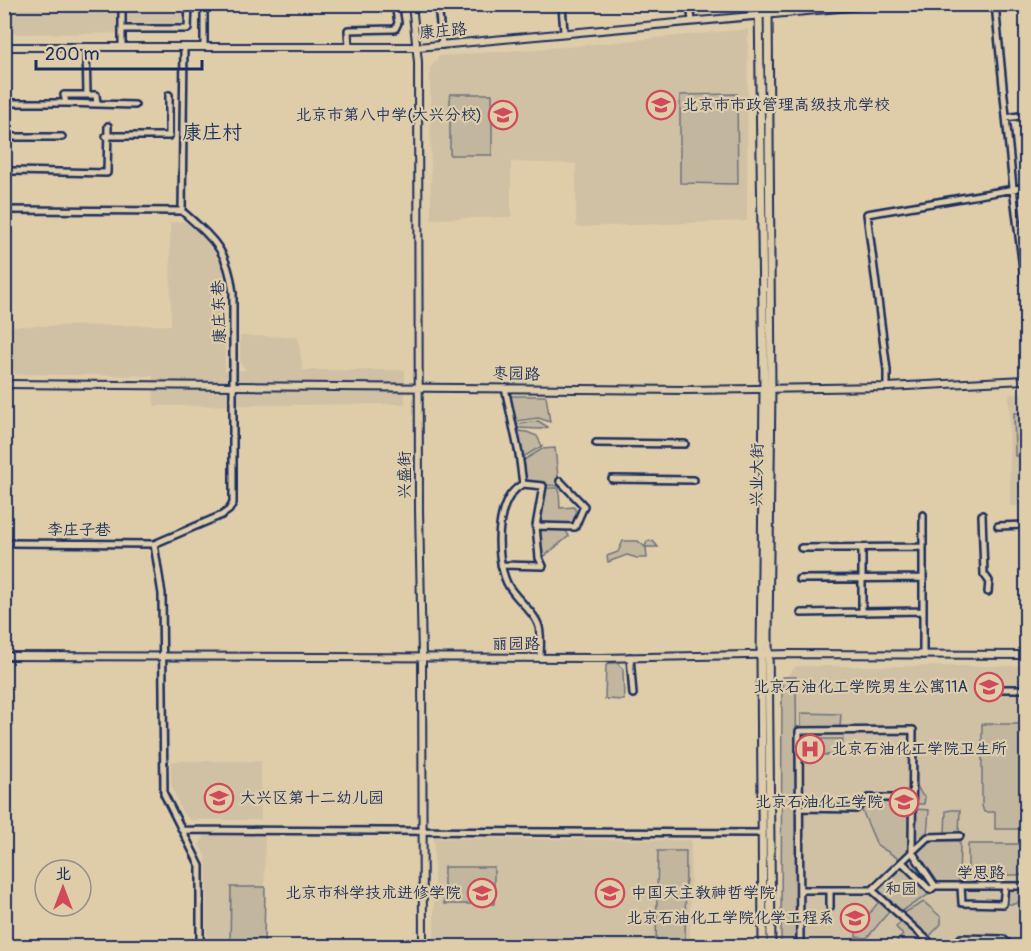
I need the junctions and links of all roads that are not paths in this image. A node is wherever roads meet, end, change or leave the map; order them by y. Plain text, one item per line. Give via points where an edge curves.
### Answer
1 (122, 4) edge
2 (189, 4) edge
3 (204, 4) edge
4 (395, 4) edge
5 (412, 4) edge
6 (438, 4) edge
7 (690, 4) edge
8 (759, 4) edge
9 (768, 4) edge
10 (883, 4) edge
11 (995, 4) edge
12 (561, 5) edge
13 (769, 15) junction
14 (760, 16) junction
15 (692, 21) junction
16 (122, 29) junction
17 (564, 32) junction
18 (442, 45) junction
19 (204, 46) junction
20 (4, 47) edge
21 (86, 47) junction
22 (122, 47) junction
23 (184, 47) junction
24 (349, 47) junction
25 (418, 47) junction
26 (87, 95) junction
27 (169, 95) dead end
28 (4, 103) edge
29 (66, 103) junction
30 (97, 104) junction
31 (135, 105) dead end
32 (1026, 115) edge
33 (1006, 118) junction
34 (108, 126) dead end
35 (4, 136) edge
36 (62, 136) dead end
37 (106, 136) junction
38 (13, 171) dead end
39 (1026, 187) edge
40 (1013, 188) junction
41 (4, 210) edge
42 (182, 210) junction
43 (1026, 293) edge
44 (1026, 380) edge
45 (4, 384) edge
46 (234, 385) junction
47 (419, 387) junction
48 (887, 387) junction
49 (505, 388) junction
50 (768, 389) junction
51 (596, 443) dead end
52 (685, 444) dead end
53 (612, 480) dead end
54 (694, 480) dead end
55 (560, 481) dead end
56 (524, 484) junction
57 (923, 515) dead end
58 (982, 515) dead end
59 (1026, 525) edge
60 (536, 526) junction
61 (998, 526) dead end
62 (4, 543) edge
63 (154, 544) junction
64 (923, 547) junction
65 (801, 548) dead end
66 (862, 548) junction
67 (501, 565) junction
68 (923, 578) junction
69 (799, 579) dead end
70 (862, 580) junction
71 (988, 592) dead end
72 (923, 611) junction
73 (862, 612) junction
74 (801, 613) dead end
75 (765, 655) junction
76 (923, 655) junction
77 (1026, 655) edge
78 (4, 656) edge
79 (163, 656) junction
80 (422, 657) junction
81 (540, 657) junction
82 (630, 657) junction
83 (981, 689) dead end
84 (1026, 689) edge
85 (633, 694) dead end
86 (912, 798) junction
87 (800, 808) junction
88 (182, 830) junction
89 (423, 831) junction
90 (763, 833) junction
91 (960, 836) dead end
92 (912, 852) junction
93 (902, 862) junction
94 (935, 886) junction
95 (961, 886) junction
96 (1005, 886) junction
97 (1026, 886) edge
98 (800, 890) junction
99 (830, 890) junction
100 (872, 890) junction
101 (830, 907) dead end
102 (200, 946) edge
103 (423, 946) edge
104 (763, 946) edge
105 (771, 946) edge
106 (800, 946) edge
107 (934, 946) edge
108 (953, 946) edge
109 (1011, 946) edge

1 - 16 street
2 - 16 street via 189,29
3 - 19 street
4 - 24 street via 395,29 348,30
5 - 25 street, 兴盛街
6 - 18 street
7 - 15 street
8 - 14 main road, 兴业大街
9 - 13 main road, 兴业大街
10 - 13 street, 康庄路
11 - 33 street
12 - 17 street
13 - 14 street, 康庄路
13 - 50 main road, 兴业大街
14 - 15 street, 康庄路
14 - 50 main road, 兴业大街
15 - 17 street, 康庄路
16 - 22 street
17 - 18 street, 康庄路
18 - 25 street, 康庄路
19 - 23 street, 康庄路
19 - 24 street, 康庄路
20 - 21 street, 康庄路
21 - 22 street, 康庄路
21 - 26 street
22 - 23 street, 康庄路
23 - 42 street
24 - 25 street, 康庄路
25 - 47 street, 兴盛街
26 - 29 street via 64,94
26 - 30 street via 96,95
27 - 37 street via 169,136
28 - 29 street
29 - 30 street
30 - 31 street
32 - 33 street
33 - 40 street
34 - 37 street
35 - 36 street
37 - 38 street via 107,173
39 - 40 street
40 - 43 street
40 - 48 street via 867,214
41 - 42 street
42 - 46 street, 康庄东巷 via 213,239 231,271
44 - 48 street, 枣园路
45 - 46 street, 枣园路
46 - 47 street, 枣园路
46 - 63 street, 康庄东巷 via 233,503 222,515
47 - 49 street, 枣园路
47 - 80 street, 兴盛街
48 - 50 street, 枣园路
49 - 50 street, 枣园路
49 - 56 street
50 - 75 main road, 兴业大街
51 - 52 street
53 - 54 street
55 - 60 street via 584,506 575,527
56 - 60 street via 543,486
56 - 67 street via 509,499 501,520
57 - 64 street
58 - 71 street
59 - 61 street
60 - 67 street via 543,566
62 - 63 street, 李庄子巷
63 - 79 street via 162,594
64 - 66 street
64 - 68 street
65 - 66 street
66 - 70 street
67 - 81 street via 507,584 539,625
68 - 70 street
68 - 72 street
69 - 70 street
70 - 73 street
72 - 73 street
72 - 76 street
73 - 74 street
75 - 76 street, 丽园路
75 - 82 street, 丽园路
75 - 90 main road, 兴业大街
75 - 105 main road, 兴业大街
76 - 77 street, 丽园路
78 - 79 street, 丽园路
79 - 80 street, 丽园路
79 - 88 street via 164,794
80 - 81 street, 丽园路
80 - 89 street, 兴盛街
81 - 82 street, 丽园路
82 - 85 street
83 - 84 street
86 - 87 street via 868,798 856,809
86 - 87 street via 913,730 799,731
86 - 92 street
87 - 98 street
88 - 89 street
88 - 102 street via 200,866
89 - 90 street
89 - 103 street, 兴盛街
90 - 104 main road, 兴业大街
91 - 92 street via 928,837
92 - 93 street
92 - 94 street
93 - 94 street via 930,890
93 - 100 street
94 - 95 street, 学思路
95 - 96 street, 学思路
95 - 96 street via 962,903 1003,904
96 - 97 street, 学思路
98 - 99 street
98 - 106 street
99 - 100 street
99 - 101 street
100 - 107 street
108 - 109 street via 961,938 1003,939

